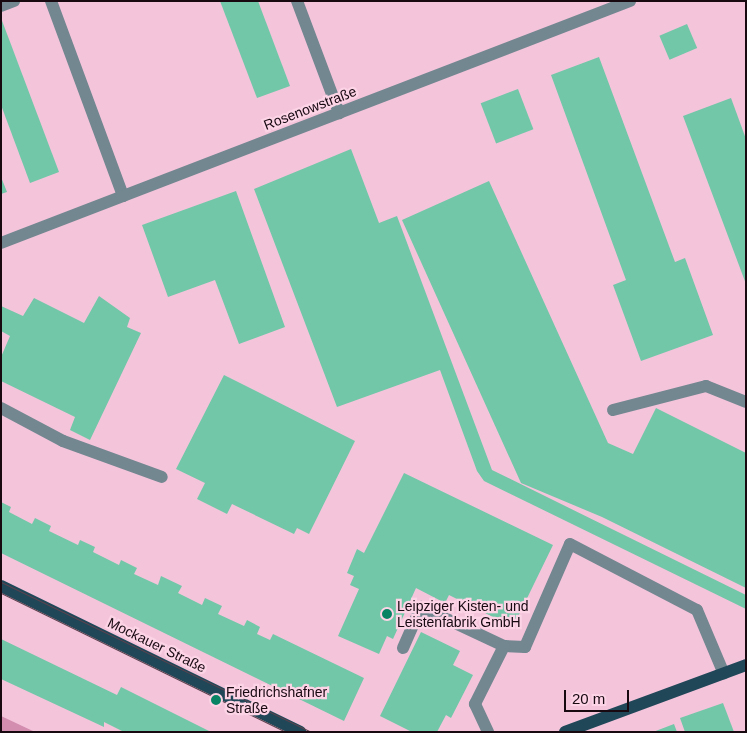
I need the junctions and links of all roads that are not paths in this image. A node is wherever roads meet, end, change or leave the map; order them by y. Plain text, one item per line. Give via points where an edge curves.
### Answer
1 (14, 1) edge
2 (51, 1) edge
3 (297, 1) edge
4 (630, 1) edge
5 (1, 6) edge
6 (339, 113) junction
7 (123, 196) junction
8 (1, 243) edge
9 (746, 402) edge
10 (1, 408) edge
11 (612, 410) dead end
12 (162, 477) dead end
13 (1, 586) edge
14 (504, 646) junction
15 (403, 648) dead end
16 (745, 667) edge
17 (724, 674) junction
18 (300, 732) edge
19 (488, 732) edge
20 (565, 732) edge

1 - 5 street
2 - 7 street
3 - 6 street
4 - 6 street, Rosenowstraße
6 - 7 street, Rosenowstraße
7 - 8 street, Rosenowstraße
9 - 11 street via 706,386
10 - 12 street via 63,441
13 - 18 main road, Mockauer Straße
14 - 15 street via 421,607
14 - 17 street via 525,647 570,544 697,610
14 - 19 street via 475,704
16 - 17 main road
17 - 20 main road

